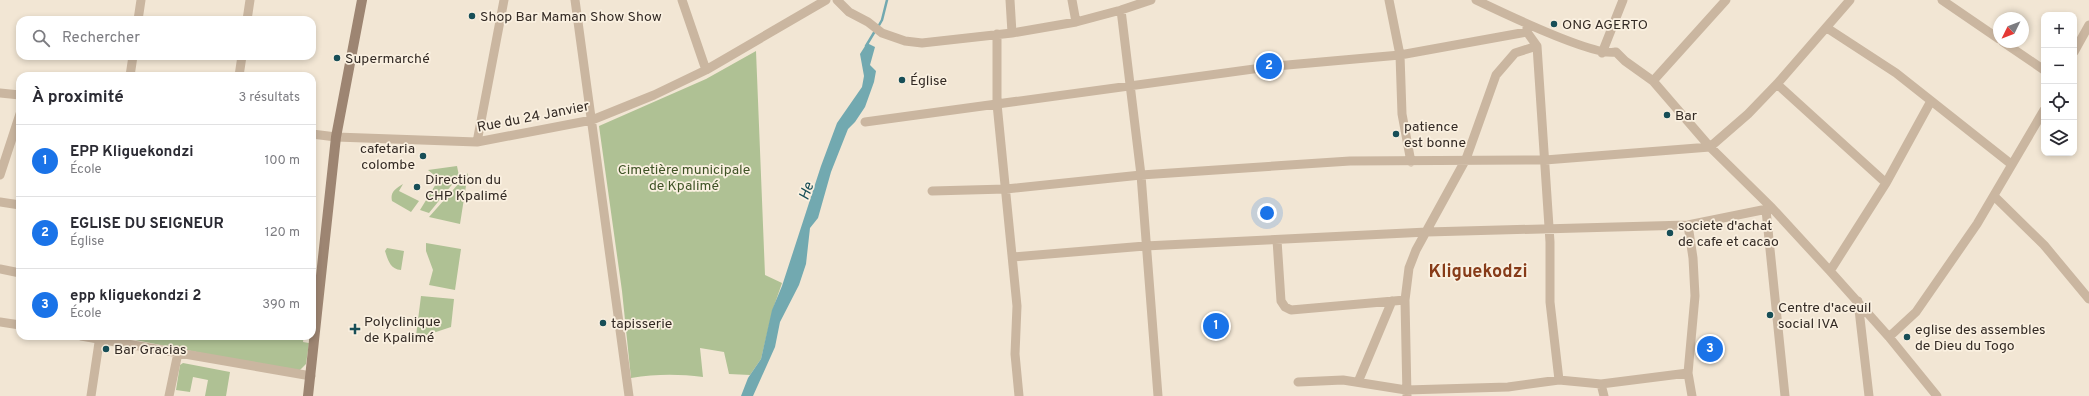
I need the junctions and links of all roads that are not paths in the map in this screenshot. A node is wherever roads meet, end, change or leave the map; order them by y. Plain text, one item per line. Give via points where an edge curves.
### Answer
1 (141, 0) edge
2 (250, 0) edge
3 (362, 0) edge
4 (504, 0) edge
5 (575, 0) edge
6 (682, 0) edge
7 (826, 0) edge
8 (837, 0) edge
9 (1010, 0) edge
10 (1072, 0) edge
11 (1151, 0) edge
12 (1389, 0) edge
13 (1476, 0) edge
14 (1623, 0) edge
15 (1726, 0) edge
16 (1850, 0) edge
17 (1942, 0) edge
18 (1139, 2) edge
19 (1120, 10) junction
20 (139, 16) edge
21 (248, 16) edge
22 (1076, 22) junction
23 (2089, 25) edge
24 (1527, 28) junction
25 (1827, 28) junction
26 (1012, 33) junction
27 (997, 34) junction
28 (1993, 35) edge
29 (1537, 46) junction
30 (2012, 48) edge
31 (2076, 48) edge
32 (1602, 53) junction
33 (1400, 55) junction
34 (132, 60) edge
35 (241, 60) edge
36 (2041, 68) edge
37 (706, 70) junction
38 (131, 72) edge
39 (240, 72) edge
40 (1653, 81) junction
41 (1777, 84) junction
42 (1130, 87) junction
43 (0, 93) edge
44 (16, 95) edge
45 (1931, 101) junction
46 (997, 104) junction
47 (2041, 115) edge
48 (592, 120) junction
49 (865, 122) dead end
50 (16, 126) edge
51 (316, 134) edge
52 (336, 136) junction
53 (477, 142) junction
54 (1710, 147) junction
55 (1466, 159) junction
56 (1545, 160) junction
57 (1411, 162) junction
58 (2011, 164) junction
59 (1141, 174) junction
60 (0, 175) edge
61 (1886, 183) junction
62 (1006, 188) junction
63 (932, 191) dead end
64 (1994, 196) junction
65 (0, 202) edge
66 (16, 204) edge
67 (1769, 209) junction
68 (1688, 225) junction
69 (1549, 230) junction
70 (1427, 232) junction
71 (1276, 240) junction
72 (1145, 246) junction
73 (1013, 257) junction
74 (0, 270) edge
75 (1830, 271) junction
76 (16, 272) edge
77 (2089, 299) edge
78 (1405, 300) junction
79 (1392, 301) junction
80 (1858, 301) junction
81 (316, 316) edge
82 (0, 322) edge
83 (16, 325) edge
84 (1889, 337) junction
85 (100, 340) edge
86 (110, 340) edge
87 (314, 340) edge
88 (178, 353) junction
89 (1688, 373) junction
90 (311, 376) junction
91 (1559, 380) junction
92 (1298, 382) dead end
93 (1358, 382) junction
94 (1601, 384) junction
95 (1406, 393) edge
96 (91, 396) edge
97 (169, 396) edge
98 (308, 396) edge
99 (629, 396) edge
100 (1019, 396) edge
101 (1158, 396) edge
102 (1604, 396) edge
103 (1692, 396) edge
104 (1785, 396) edge
105 (1869, 396) edge
106 (1937, 396) edge

1 - 20 street
2 - 21 street
3 - 52 main road
4 - 53 street
5 - 48 street
6 - 37 street
7 - 37 street, Rue du 24 Janvier
8 - 27 street via 849,12 868,22 878,31 905,40 922,43
9 - 26 street
10 - 22 street
11 - 18 street
12 - 33 street
13 - 24 street
14 - 32 street
15 - 40 street
16 - 25 street
17 - 28 street
18 - 19 street
19 - 22 street
19 - 42 street
22 - 26 street
23 - 31 street
24 - 29 street
24 - 32 street
24 - 33 street
25 - 41 street
25 - 45 street via 1896,73
26 - 27 street
27 - 46 street
29 - 55 street via 1516,53 1496,75
29 - 56 street
30 - 36 street
32 - 40 street via 1616,52
33 - 42 street via 1276,66
33 - 57 street via 1402,114
34 - 38 street
35 - 39 street
37 - 48 street, Rue du 24 Janvier via 654,95
40 - 54 street
41 - 54 street
41 - 61 street
42 - 46 street
42 - 59 street
43 - 44 street
45 - 58 street
45 - 61 street
46 - 49 street
46 - 62 street
47 - 58 street
48 - 53 street, Rue du 24 Janvier
48 - 99 street
50 - 60 street
51 - 52 street, Rue du 24 Janvier
52 - 53 street, Rue du 24 Janvier
52 - 81 main road
54 - 56 street
54 - 67 street
55 - 56 street
55 - 57 street
55 - 70 street
56 - 69 street
57 - 59 street via 1350,161
58 - 64 street
59 - 62 street
59 - 72 street
61 - 75 street
62 - 63 street
62 - 73 street
64 - 77 street via 2044,245
64 - 84 street via 1916,312
65 - 66 street
67 - 68 street
67 - 75 street
67 - 104 street
68 - 69 street
68 - 89 street via 1695,296
69 - 70 street
69 - 91 street via 1550,302
70 - 71 street
70 - 78 street via 1409,268
71 - 72 street
71 - 79 street via 1281,301 1285,308 1291,310
72 - 73 street
72 - 101 street
73 - 100 street via 1017,306 1015,354
74 - 76 street
75 - 80 street
78 - 79 street
78 - 95 street
79 - 93 street
80 - 84 street
80 - 105 street
82 - 83 street
84 - 106 street
85 - 96 street
86 - 88 street
87 - 90 main road
88 - 90 street
88 - 97 street
89 - 94 street
89 - 103 street
90 - 98 main road
91 - 94 street
91 - 95 street via 1508,387
92 - 93 street
93 - 95 street
94 - 102 street

